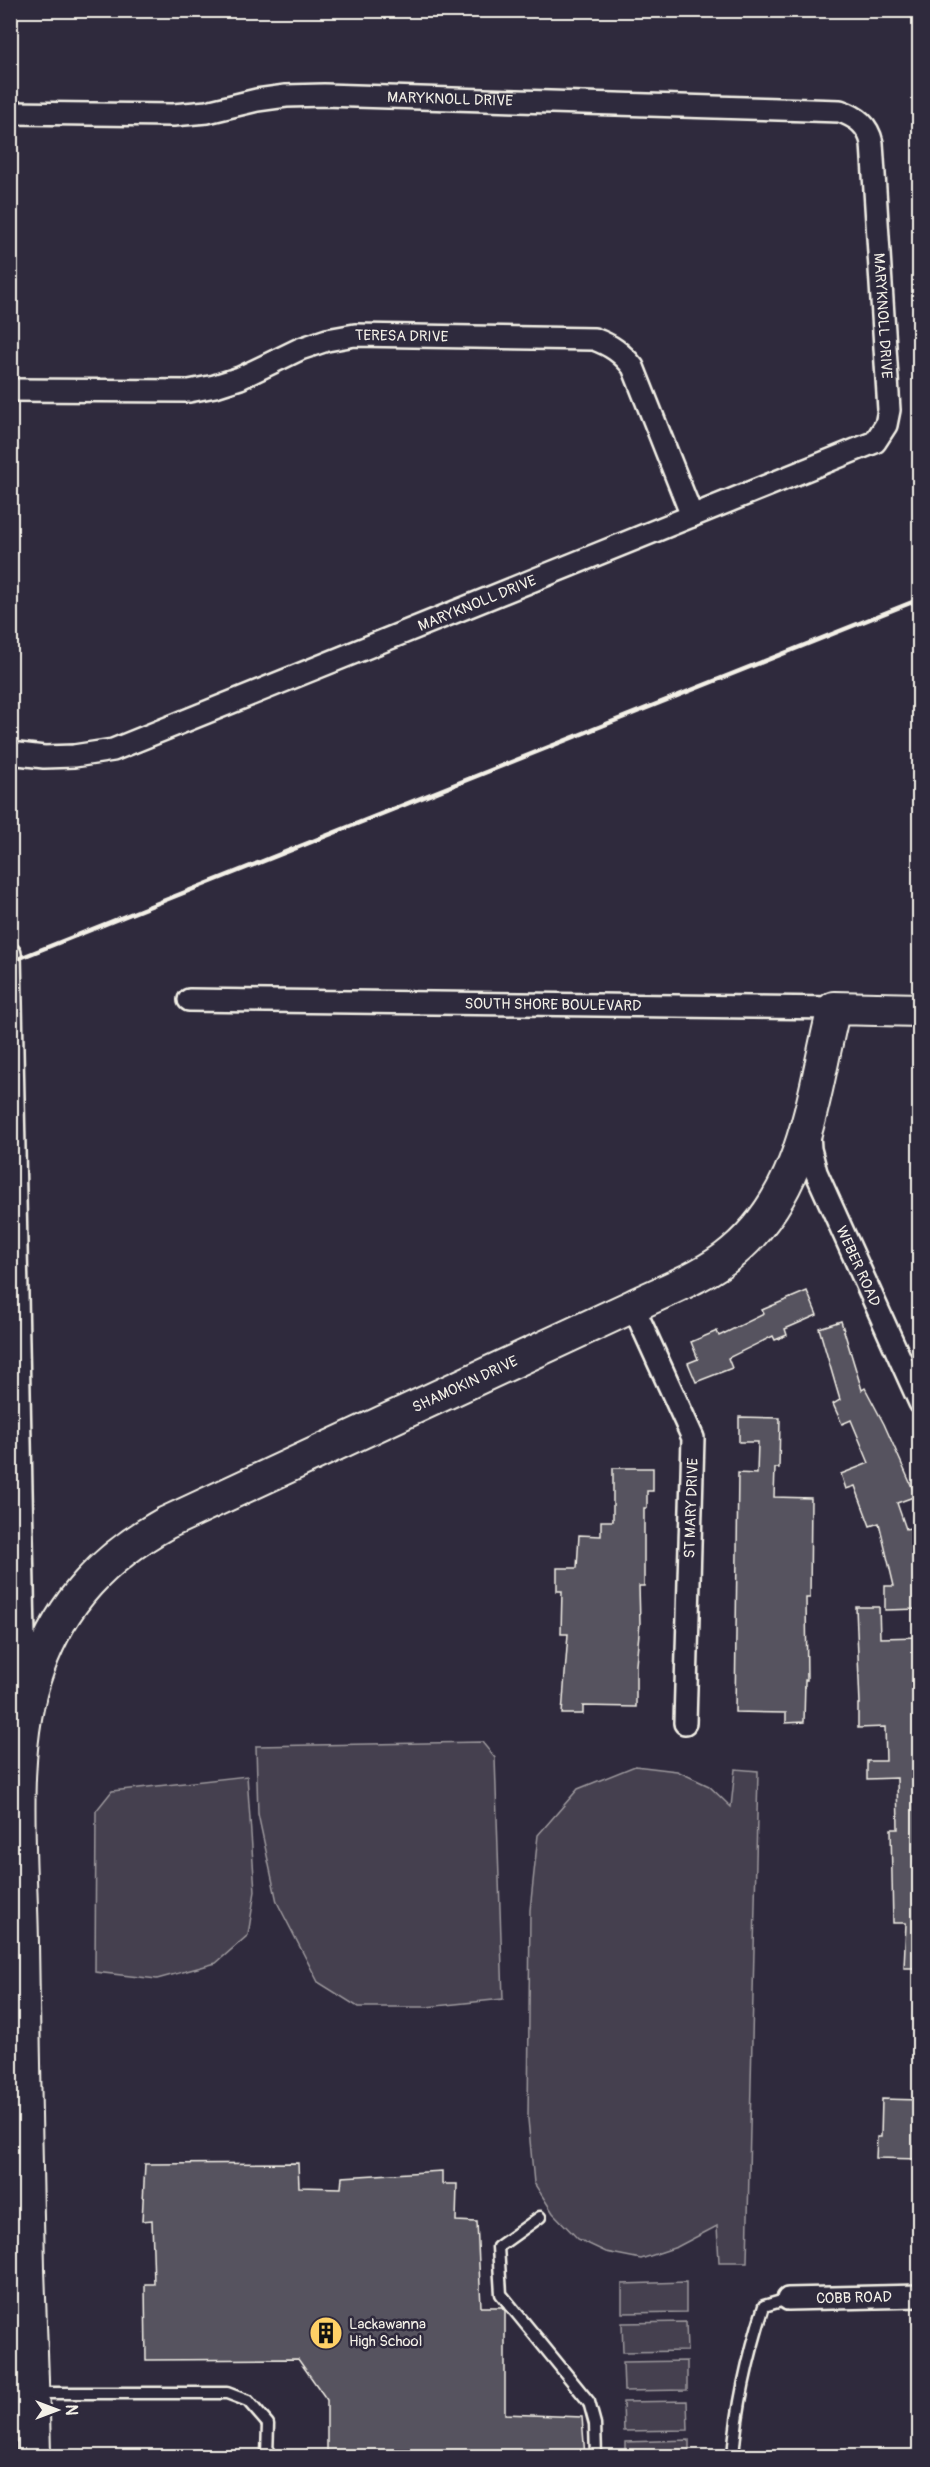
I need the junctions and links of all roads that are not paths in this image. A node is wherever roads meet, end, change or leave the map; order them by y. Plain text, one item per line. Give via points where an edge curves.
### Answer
1 (10, 113) edge
2 (10, 390) edge
3 (692, 516) junction
4 (10, 753) edge
5 (10, 954) edge
6 (189, 1000) dead end
7 (834, 1008) junction
8 (920, 1010) edge
9 (809, 1126) junction
10 (12, 1201) edge
11 (633, 1306) junction
12 (920, 1402) edge
13 (26, 1707) junction
14 (685, 1724) dead end
15 (540, 2217) dead end
16 (19, 2268) edge
17 (920, 2296) edge
18 (788, 2299) joint
19 (33, 2393) junction
20 (34, 2457) edge
21 (267, 2457) edge
22 (596, 2457) edge
23 (733, 2457) edge

1 - 3 street, MARYKNOLL DRIVE via 173,115 286,96 324,95 829,110 853,115 863,123 872,143 889,410 886,425 875,442
2 - 3 street, TERESA DRIVE via 189,391 240,378 300,349 355,335 594,339 623,355 633,367
3 - 4 street, MARYKNOLL DRIVE via 113,750 44,757
5 - 10 street
6 - 7 street, SOUTH SHORE BOULEVARD
7 - 8 street, SOUTH SHORE BOULEVARD
7 - 9 street, SHAMOKIN DRIVE
9 - 11 street, SHAMOKIN DRIVE via 792,1173 754,1231 707,1270
9 - 12 street, WEBER ROAD via 816,1172
10 - 13 street
11 - 13 street, SHAMOKIN DRIVE via 166,1522 137,1539 87,1582 70,1605 50,1640
11 - 14 street, ST MARY DRIVE via 693,1438
13 - 16 street, SHAMOKIN DRIVE via 19,1790
15 - 22 lane via 498,2247 501,2294 589,2402 595,2424
16 - 19 street, SHAMOKIN DRIVE
17 - 18 street, COBB ROAD
18 - 23 lane via 764,2306 737,2414
19 - 20 street, SHAMOKIN DRIVE
19 - 21 lane via 227,2392 248,2401 268,2424

